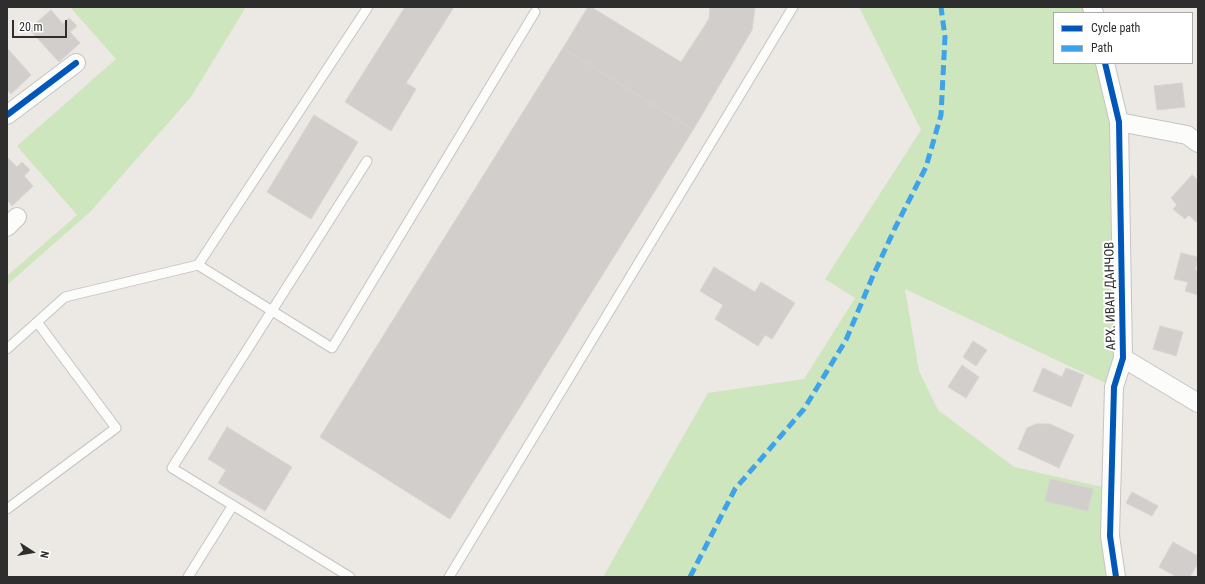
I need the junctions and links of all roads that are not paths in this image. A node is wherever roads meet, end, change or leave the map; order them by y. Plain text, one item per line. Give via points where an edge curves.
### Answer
1 (368, 7) edge
2 (793, 7) edge
3 (535, 12) dead end
4 (76, 63) dead end
5 (1105, 64) edge
6 (7, 115) edge
7 (1119, 122) junction
8 (1198, 143) edge
9 (367, 161) dead end
10 (198, 265) junction
11 (271, 311) junction
12 (38, 322) junction
13 (7, 349) edge
14 (1123, 358) junction
15 (1198, 403) edge
16 (232, 505) junction
17 (7, 508) edge
18 (188, 577) edge
19 (350, 577) edge
20 (449, 577) edge
21 (1116, 577) edge

1 - 10 lane
2 - 20 lane
3 - 11 lane via 332,348
4 - 6 street
5 - 7 street, АРХ. ИВАН ДАНЧОВ
7 - 8 street via 1187,135
7 - 14 street, АРХ. ИВАН ДАНЧОВ
9 - 11 lane
10 - 11 lane
10 - 12 lane via 65,297
11 - 16 lane via 172,468
12 - 13 lane
12 - 17 lane via 116,428
14 - 15 street
14 - 21 street, АРХ. ИВАН ДАНЧОВ via 1114,387 1110,536
16 - 18 lane
16 - 19 lane

